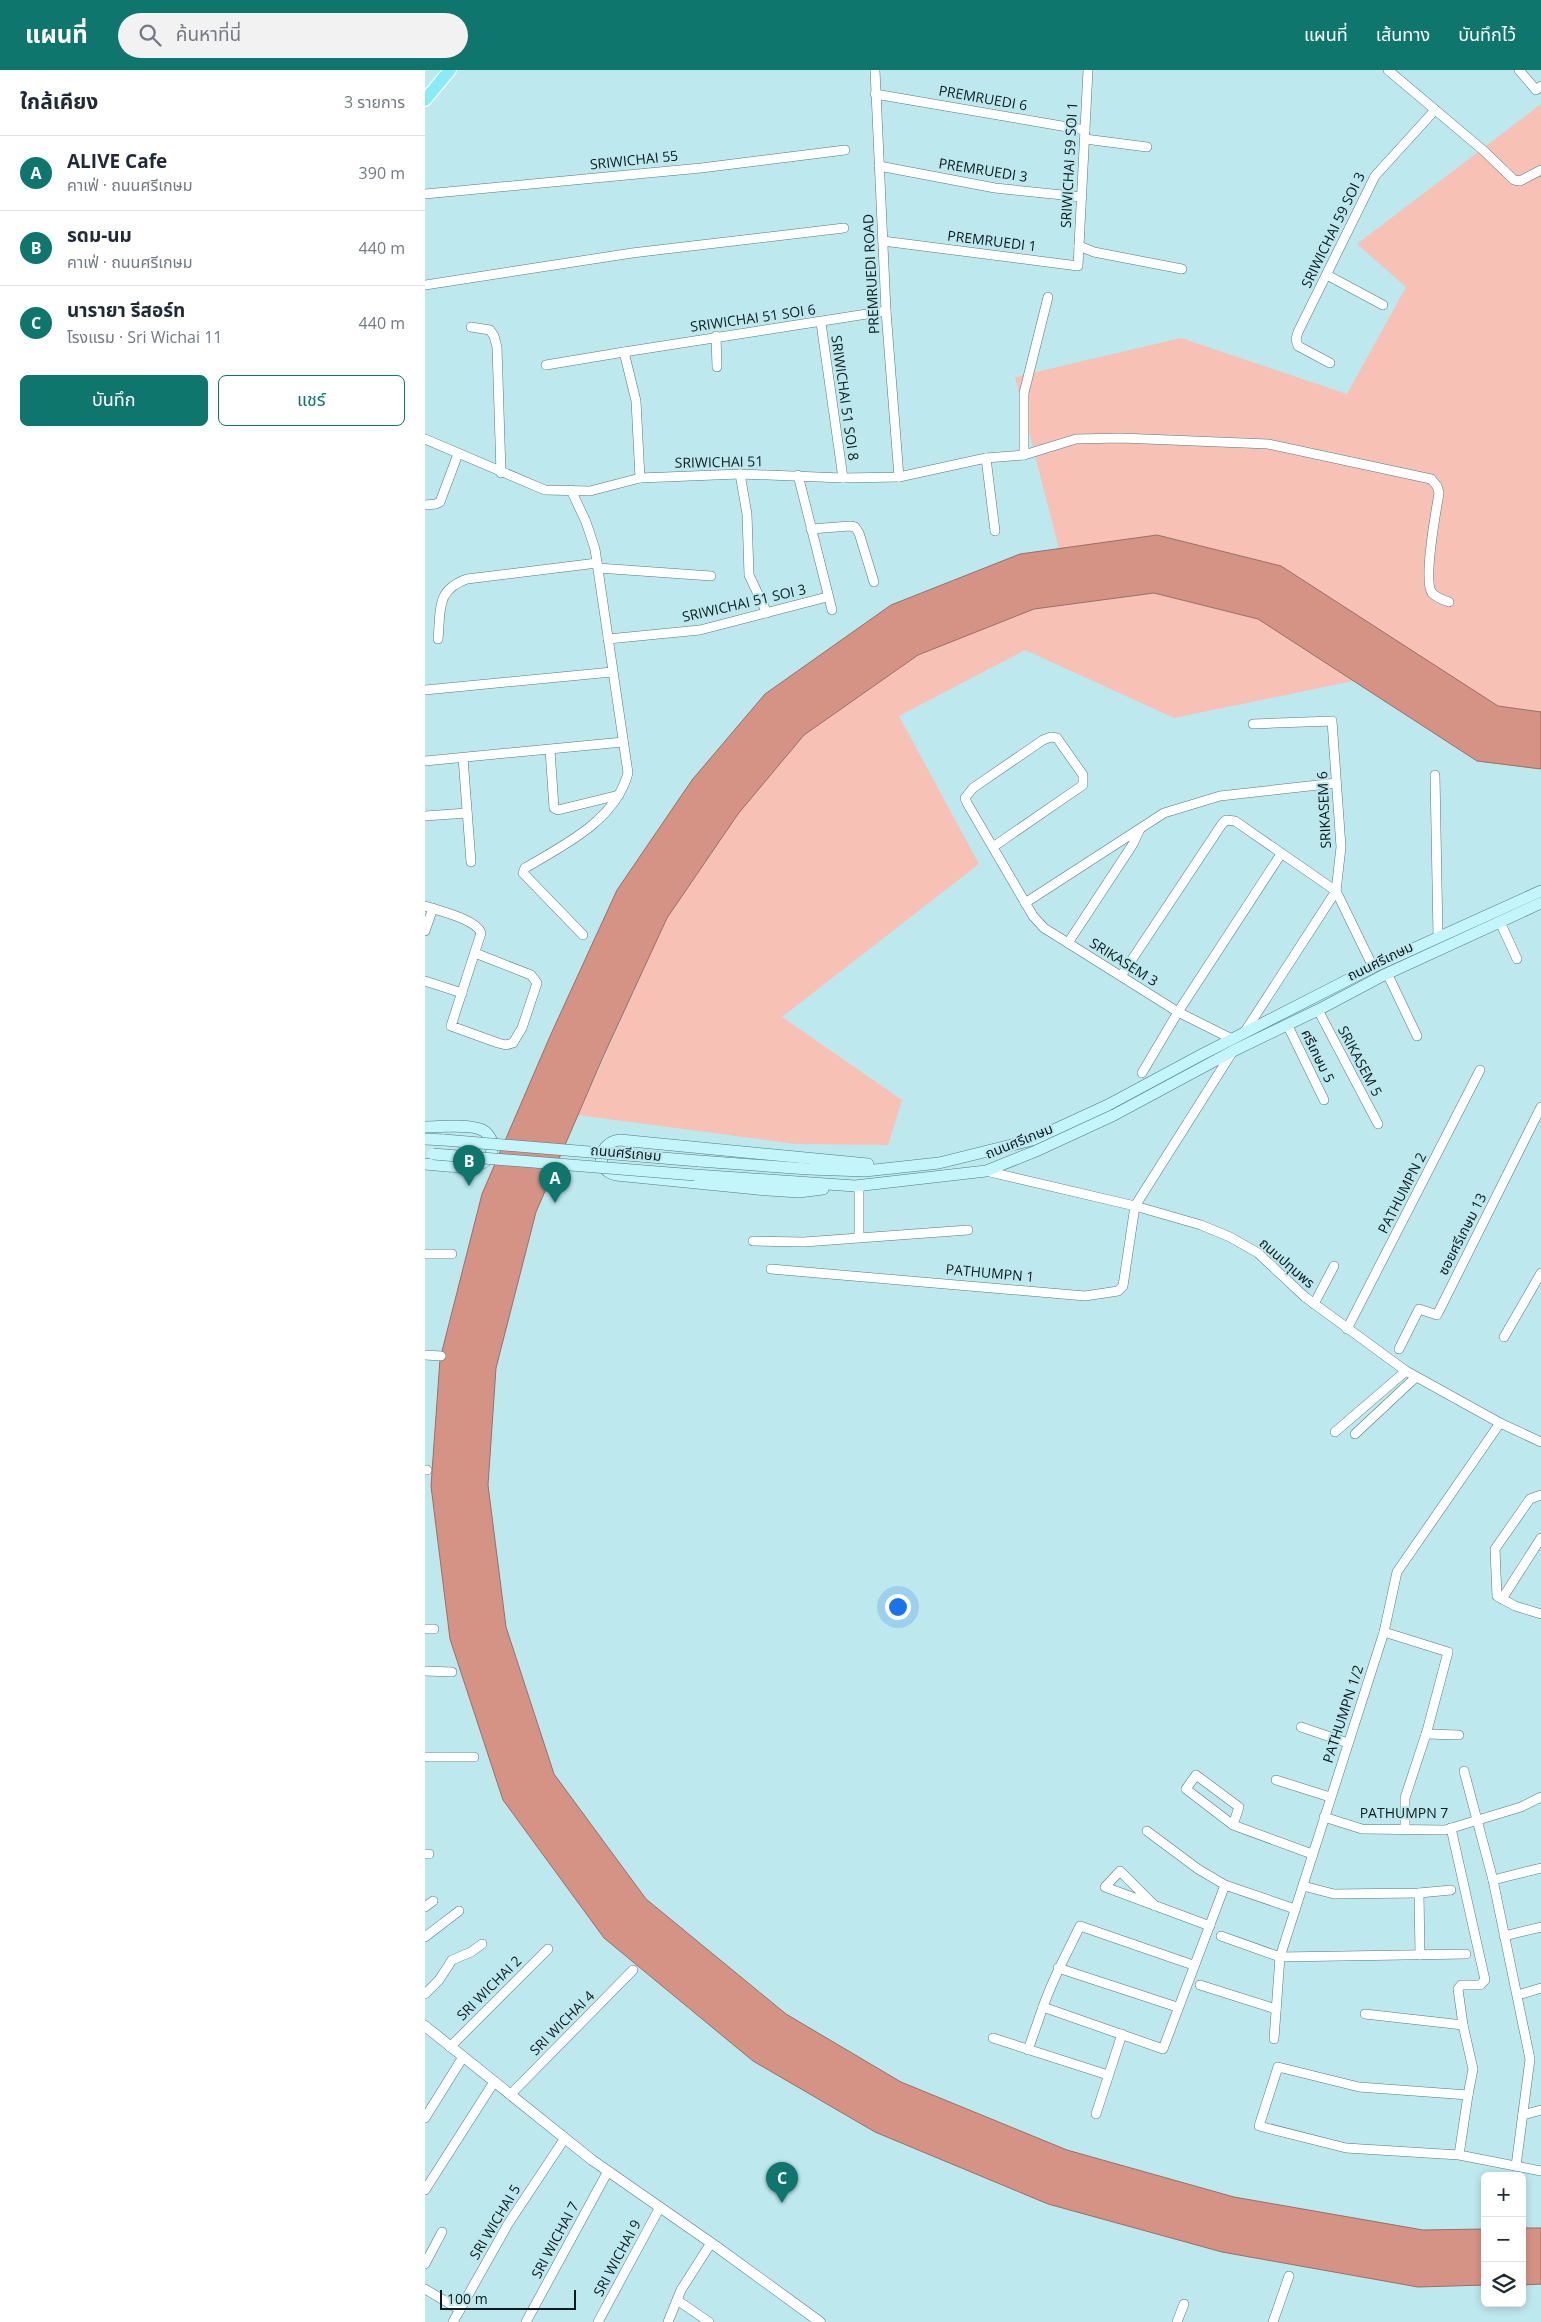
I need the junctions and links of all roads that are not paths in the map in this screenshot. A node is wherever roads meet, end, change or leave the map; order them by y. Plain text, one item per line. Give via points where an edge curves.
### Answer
1 (450, 70) edge
2 (875, 70) edge
3 (1088, 70) edge
4 (1388, 70) edge
5 (1519, 70) edge
6 (1541, 86) edge
7 (875, 94) junction
8 (425, 100) edge
9 (1435, 110) junction
10 (1085, 134) junction
11 (1147, 147) dead end
12 (845, 150) dead end
13 (879, 166) junction
14 (1541, 170) edge
15 (425, 194) edge
16 (1082, 197) junction
17 (844, 228) dead end
18 (883, 241) junction
19 (1079, 246) junction
20 (1182, 269) dead end
21 (1327, 275) junction
22 (425, 286) edge
23 (1048, 297) dead end
24 (1383, 305) dead end
25 (886, 311) junction
26 (821, 323) junction
27 (471, 327) dead end
28 (716, 336) junction
29 (623, 352) junction
30 (1330, 363) dead end
31 (546, 365) dead end
32 (717, 367) dead end
33 (425, 439) edge
34 (458, 454) junction
35 (1024, 455) junction
36 (986, 458) junction
37 (501, 473) junction
38 (740, 474) junction
39 (798, 475) junction
40 (899, 477) junction
41 (640, 478) junction
42 (843, 478) junction
43 (571, 490) junction
44 (425, 505) edge
45 (811, 528) junction
46 (995, 531) dead end
47 (598, 566) junction
48 (711, 576) dead end
49 (874, 582) dead end
50 (827, 597) junction
51 (1449, 602) dead end
52 (832, 610) dead end
53 (767, 613) junction
54 (438, 639) dead end
55 (608, 639) junction
56 (612, 672) junction
57 (425, 690) edge
58 (1253, 724) dead end
59 (623, 742) junction
60 (550, 750) junction
61 (463, 758) junction
62 (425, 761) edge
63 (1435, 775) dead end
64 (1336, 783) junction
65 (619, 795) junction
66 (467, 814) junction
67 (425, 816) edge
68 (1140, 828) junction
69 (993, 847) junction
70 (1281, 854) junction
71 (471, 862) dead end
72 (1335, 891) junction
73 (1541, 891) edge
74 (1025, 903) junction
75 (1541, 903) edge
76 (429, 907) edge
77 (1500, 922) junction
78 (425, 930) edge
79 (583, 935) dead end
80 (1438, 937) junction
81 (1068, 943) junction
82 (475, 953) junction
83 (1517, 959) dead end
84 (1373, 967) junction
85 (1387, 973) junction
86 (1121, 976) junction
87 (425, 981) edge
88 (462, 993) junction
89 (1318, 1010) junction
90 (1178, 1012) junction
91 (1287, 1024) junction
92 (1244, 1033) junction
93 (1417, 1036) dead end
94 (1232, 1039) junction
95 (1233, 1051) junction
96 (1480, 1070) dead end
97 (1142, 1073) dead end
98 (1324, 1100) dead end
99 (1541, 1107) edge
100 (1378, 1124) dead end
101 (425, 1127) edge
102 (425, 1139) edge
103 (429, 1154) edge
104 (939, 1163) junction
105 (425, 1164) edge
106 (986, 1171) junction
107 (857, 1185) junction
108 (1135, 1206) junction
109 (968, 1230) dead end
110 (859, 1237) junction
111 (753, 1241) dead end
112 (425, 1254) edge
113 (452, 1254) dead end
114 (1334, 1266) dead end
115 (771, 1269) dead end
116 (1541, 1273) edge
117 (1314, 1304) junction
118 (1347, 1329) junction
119 (1503, 1337) dead end
120 (1399, 1349) dead end
121 (425, 1356) edge
122 (441, 1356) dead end
123 (1406, 1371) junction
124 (1415, 1377) junction
125 (1500, 1423) junction
126 (1335, 1432) dead end
127 (1355, 1434) dead end
128 (1539, 1437) edge
129 (1541, 1495) edge
130 (1541, 1538) edge
131 (1502, 1599) junction
132 (1541, 1614) edge
133 (1384, 1632) junction
134 (425, 1671) edge
135 (452, 1672) dead end
136 (1301, 1727) dead end
137 (1426, 1734) junction
138 (1459, 1735) dead end
139 (1348, 1743) junction
140 (425, 1757) edge
141 (474, 1757) dead end
142 (1464, 1771) dead end
143 (1276, 1780) dead end
144 (1330, 1798) junction
145 (1541, 1798) edge
146 (1324, 1817) junction
147 (1476, 1821) junction
148 (1233, 1825) junction
149 (1451, 1828) junction
150 (1405, 1829) junction
151 (1147, 1831) dead end
152 (1312, 1854) junction
153 (1541, 1868) edge
154 (1493, 1880) junction
155 (1225, 1885) junction
156 (1303, 1886) junction
157 (1451, 1890) dead end
158 (1419, 1893) junction
159 (433, 1901) dead end
160 (1155, 1906) junction
161 (425, 1907) edge
162 (1295, 1909) junction
163 (459, 1911) dead end
164 (1209, 1926) junction
165 (1541, 1927) edge
166 (1221, 1936) dead end
167 (1504, 1936) junction
168 (425, 1937) edge
169 (482, 1944) dead end
170 (548, 1949) dead end
171 (1466, 1954) dead end
172 (1420, 1955) junction
173 (1280, 1957) junction
174 (1193, 1965) junction
175 (1059, 1968) junction
176 (633, 1970) dead end
177 (1200, 1985) dead end
178 (1541, 1988) edge
179 (425, 1994) edge
180 (1518, 1994) junction
181 (1043, 2007) junction
182 (1177, 2007) junction
183 (1276, 2009) junction
184 (1365, 2014) dead end
185 (1463, 2025) junction
186 (425, 2026) edge
187 (1122, 2034) junction
188 (993, 2038) dead end
189 (1274, 2039) dead end
190 (450, 2047) junction
191 (1028, 2050) junction
192 (1541, 2055) edge
193 (463, 2057) junction
194 (1530, 2059) junction
195 (1109, 2076) junction
196 (494, 2082) junction
197 (510, 2095) junction
198 (1468, 2096) junction
199 (1541, 2110) edge
200 (1096, 2114) dead end
201 (1523, 2115) junction
202 (425, 2118) edge
203 (565, 2138) junction
204 (1459, 2155) junction
205 (1516, 2166) junction
206 (608, 2171) junction
207 (1541, 2171) edge
208 (425, 2190) edge
209 (660, 2207) junction
210 (441, 2232) dead end
211 (711, 2243) junction
212 (425, 2264) edge
213 (1289, 2276) dead end
214 (425, 2289) edge
215 (677, 2300) junction
216 (1184, 2304) dead end
217 (459, 2310) junction
218 (453, 2322) edge
219 (526, 2322) edge
220 (598, 2322) edge
221 (668, 2322) edge
222 (709, 2322) edge
223 (820, 2322) edge
224 (1177, 2322) edge
225 (1273, 2322) edge

1 - 8 main road
2 - 7 street, PREMRUEDI ROAD
3 - 10 street, SRIWICHAI 59 SOI 1
4 - 9 street
5 - 6 street via 1536,90
7 - 10 street, PREMRUEDI 6
7 - 13 street, PREMRUEDI ROAD
9 - 14 street via 1514,180 1520,182
9 - 21 street, SRIWICHAI 59 SOI 3 via 1375,176
10 - 11 street, PREMRUEDI 6
10 - 16 street, SRIWICHAI 59 SOI 1
12 - 15 street, SRIWICHAI 55
13 - 16 street, PREMRUEDI 3 via 995,188
13 - 18 street, PREMRUEDI ROAD
16 - 19 street, SRIWICHAI 59 SOI 1
17 - 22 street via 622,254
18 - 19 street, PREMRUEDI 1 via 1078,266
18 - 25 street, PREMRUEDI ROAD
19 - 20 street, SRIWICHAI 59 SOI 1 via 1094,252
21 - 24 street
21 - 30 street, SRIWICHAI 59 SOI 3 via 1296,340 1303,349
23 - 35 street via 1024,393
25 - 26 street, SRIWICHAI 51 SOI 6
25 - 40 street, PREMRUEDI ROAD
26 - 28 street, SRIWICHAI 51 SOI 6
26 - 42 street, SRIWICHAI 51 SOI 8
27 - 37 street via 490,330 497,347
28 - 29 street, SRIWICHAI 51 SOI 6
28 - 32 street
29 - 31 street, SRIWICHAI 51 SOI 6
29 - 41 street via 637,401
33 - 34 street, SRIWICHAI 51
34 - 37 street, SRIWICHAI 51
34 - 44 street via 440,502
35 - 36 street, SRIWICHAI 51
35 - 51 street, SRIWICHAI 51 via 1076,439 1268,444 1431,478 1439,493 1429,587 1439,599
36 - 40 street, SRIWICHAI 51
36 - 46 street
37 - 43 street, SRIWICHAI 51 via 545,490
38 - 39 street, SRIWICHAI 51
38 - 41 street, SRIWICHAI 51
38 - 53 street via 747,514 749,575
39 - 42 street, SRIWICHAI 51
39 - 45 street, SRIWICHAI 51 SOI 3
40 - 42 street, SRIWICHAI 51
41 - 43 street, SRIWICHAI 51 via 590,491
43 - 47 street via 591,536
45 - 49 street via 855,527
45 - 50 street, SRIWICHAI 51 SOI 3
47 - 48 street
47 - 54 street via 454,583 443,597
47 - 55 street
50 - 52 street, SRIWICHAI 51 SOI 3
50 - 53 street, SRIWICHAI 51 SOI 3
53 - 55 street, SRIWICHAI 51 SOI 3 via 699,630
55 - 56 street
56 - 57 street
56 - 59 street
58 - 64 street, SRIKASEM 6 via 1332,721
59 - 60 street
59 - 65 street via 628,773
60 - 61 street
60 - 65 street via 554,808 558,810
61 - 62 street
61 - 66 street
63 - 80 street
64 - 68 street via 1221,796 1164,813
64 - 72 street, SRIKASEM 6 via 1341,847
65 - 79 street via 609,809 581,834 524,871 526,878
66 - 67 street
66 - 71 street
68 - 74 street
68 - 81 street, SRIKASEM 3 via 1133,844
69 - 69 street via 1083,785 1083,775 1057,738 1043,740 966,794 967,803
69 - 74 street
70 - 72 street
70 - 86 street via 1243,825 1227,820
70 - 90 street
72 - 84 street
72 - 92 street
73 - 80 main road, ถนนศรีเกษม
74 - 81 street via 1044,928
75 - 77 main road, ถนนศรีเกษม
76 - 78 street
76 - 82 street via 468,920 480,928 481,937
77 - 83 street
77 - 85 main road, ถนนศรีเกษม
80 - 84 main road, ถนนศรีเกษม
81 - 86 street, SRIKASEM 3
82 - 88 street
82 - 88 street via 531,975 537,983 515,1041 506,1044 453,1028
84 - 92 main road, ถนนศรีเกษม
85 - 89 main road, ถนนศรีเกษม
85 - 93 street
86 - 90 street, SRIKASEM 3
87 - 88 street
89 - 91 main road, ถนนศรีเกษม
89 - 100 street, SRIKASEM 5
90 - 94 street, SRIKASEM 3
90 - 97 street
91 - 95 main road, ถนนศรีเกษม
91 - 98 street, ศรีเกษม 5
92 - 94 main road, ถนนศรีเกษม
94 - 104 main road, ถนนศรีเกษม via 1032,1140
95 - 106 main road, ถนนศรีเกษม via 1114,1115
95 - 108 street
96 - 118 street, PATHUMPN 2
99 - 120 street, ซอยศรีเกษม 13 via 1437,1316 1419,1309
101 - 105 main road via 480,1129 492,1143 488,1160 477,1166
102 - 104 main road, ถนนศรีเกษม, bridge via 808,1170 865,1170
103 - 107 main road, ถนนศรีเกษม, bridge
104 - 107 main road via 864,1164 620,1140 609,1143 602,1151 603,1167 617,1175 799,1192
106 - 107 main road, ถนนศรีเกษม
106 - 108 street, ถนนปทุมพร
107 - 110 street
108 - 115 street, PATHUMPN 1 via 1123,1286 1118,1291 1085,1296
108 - 117 street, ถนนปทุมพร via 1201,1225 1237,1241 1258,1253
109 - 110 street
110 - 111 street via 804,1242
112 - 113 street
114 - 117 street
116 - 119 street
117 - 118 street, ถนนปทุมพร
118 - 123 street, ถนนปทุมพร
121 - 122 street
123 - 124 street, ถนนปทุมพร
123 - 126 street
124 - 125 street, ถนนปทุมพร
124 - 127 street
125 - 128 street, ถนนปทุมพร
125 - 133 street, PATHUMPN 1/2 via 1397,1572
129 - 131 street via 1530,1499 1495,1549 1497,1596
130 - 131 street
131 - 132 street
133 - 137 street via 1448,1652
133 - 139 street, PATHUMPN 1/2
134 - 135 street
136 - 139 street
137 - 138 street
137 - 150 street via 1405,1798
139 - 144 street, PATHUMPN 1/2
140 - 141 street
142 - 147 street
143 - 144 street
144 - 146 street, PATHUMPN 1/2
145 - 147 street, PATHUMPN 7
146 - 150 street, PATHUMPN 7 via 1362,1829
146 - 152 street, PATHUMPN 1/2
147 - 149 street, PATHUMPN 7
147 - 154 street
148 - 148 street via 1239,1808 1196,1775 1186,1790
148 - 152 street
149 - 150 street, PATHUMPN 7
149 - 185 street via 1485,1980 1480,1985 1463,1984 1458,1989
151 - 155 street
152 - 156 street, PATHUMPN 1/2
153 - 154 street
154 - 167 street
155 - 162 street
155 - 164 street
156 - 158 street via 1334,1894
156 - 162 street, PATHUMPN 1/2
157 - 158 street
158 - 172 street
159 - 161 street
160 - 160 street via 1120,1871 1105,1887 1113,1890
160 - 164 street
162 - 173 street, PATHUMPN 1/2
163 - 168 street
164 - 174 street
165 - 167 street
166 - 173 street
167 - 180 street
169 - 179 street via 452,1960
170 - 190 street, SRI WICHAI 2
171 - 172 street
172 - 173 street
173 - 183 street, PATHUMPN 1/2
174 - 175 street via 1080,1926
174 - 182 street
175 - 181 street
175 - 182 street
176 - 197 street, SRI WICHAI 4
177 - 183 street
178 - 180 street
180 - 194 street
181 - 187 street
181 - 191 street
182 - 187 street via 1163,2049
183 - 189 street, PATHUMPN 1/2
184 - 185 street
185 - 198 street via 1473,2068
186 - 190 street
187 - 195 street
188 - 191 street
190 - 193 street
191 - 195 street
192 - 194 street
193 - 196 street
193 - 202 street
194 - 201 street
195 - 200 street
196 - 197 street
196 - 208 street
197 - 203 street
198 - 204 street
198 - 204 street via 1359,2086 1278,2067 1259,2126 1347,2148
199 - 201 street
201 - 205 street
203 - 206 street
203 - 217 street, SRI WICHAI 5 via 508,2224
204 - 205 street
205 - 207 street
206 - 209 street
206 - 219 street, SRI WICHAI 7
209 - 211 street
209 - 220 street, SRI WICHAI 9
210 - 212 street
211 - 215 street
211 - 223 street
213 - 225 street
214 - 217 street
215 - 221 street
215 - 222 street
216 - 224 street
217 - 218 street, SRI WICHAI 5

